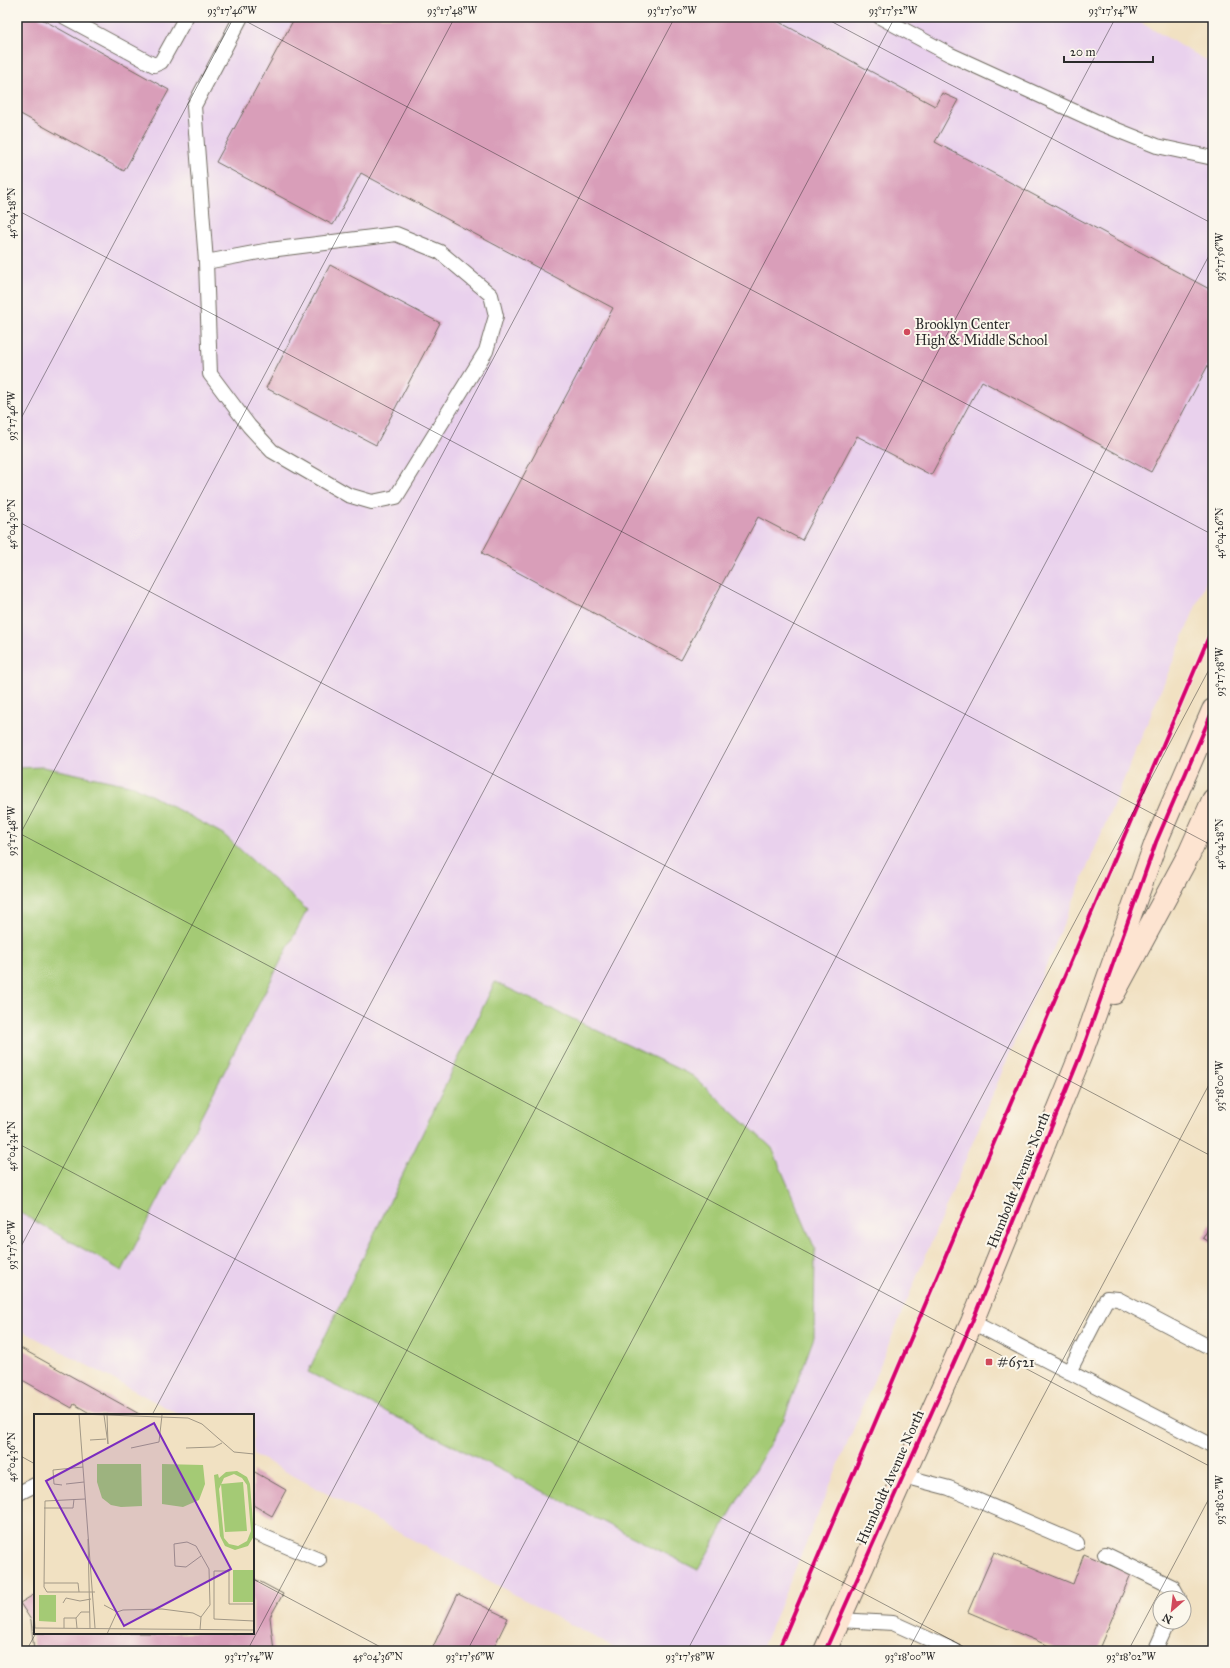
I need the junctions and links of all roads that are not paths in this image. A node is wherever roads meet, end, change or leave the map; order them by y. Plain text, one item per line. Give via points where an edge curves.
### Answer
1 (65, 17) edge
2 (186, 17) edge
3 (241, 17) edge
4 (880, 17) edge
5 (1213, 158) edge
6 (206, 262) junction
7 (1213, 710) edge
8 (1213, 800) edge
9 (1081, 1054) junction
10 (972, 1322) junction
11 (1213, 1349) edge
12 (1069, 1372) junction
13 (1213, 1446) edge
14 (903, 1476) junction
15 (34, 1486) edge
16 (17, 1494) edge
17 (254, 1532) edge
18 (1077, 1543) dead end
19 (1105, 1554) dead end
20 (319, 1560) dead end
21 (1175, 1590) edge
22 (839, 1620) junction
23 (1164, 1630) edge
24 (825, 1651) edge
25 (955, 1651) edge
26 (1155, 1651) edge

1 - 2 lane via 154,65 161,62
3 - 6 lane via 194,106
4 - 5 lane via 949,54 1102,124 1157,146
6 - 6 lane via 210,374 249,426 272,451 348,495 372,502 396,496 486,350 496,316 491,295 440,252 396,234 270,250
7 - 9 street, Humboldt Avenue North via 1156,842
8 - 9 street, Humboldt Avenue North via 1188,854
9 - 10 street, Humboldt Avenue North
10 - 12 lane
10 - 14 street, Humboldt Avenue North
11 - 12 lane via 1118,1299 1107,1298
12 - 13 lane
14 - 18 lane via 949,1488
14 - 22 street, Humboldt Avenue North
15 - 16 lane
17 - 20 lane
19 - 21 lane via 1174,1587
22 - 24 street, Humboldt Avenue North
22 - 25 lane via 893,1623
23 - 26 lane

